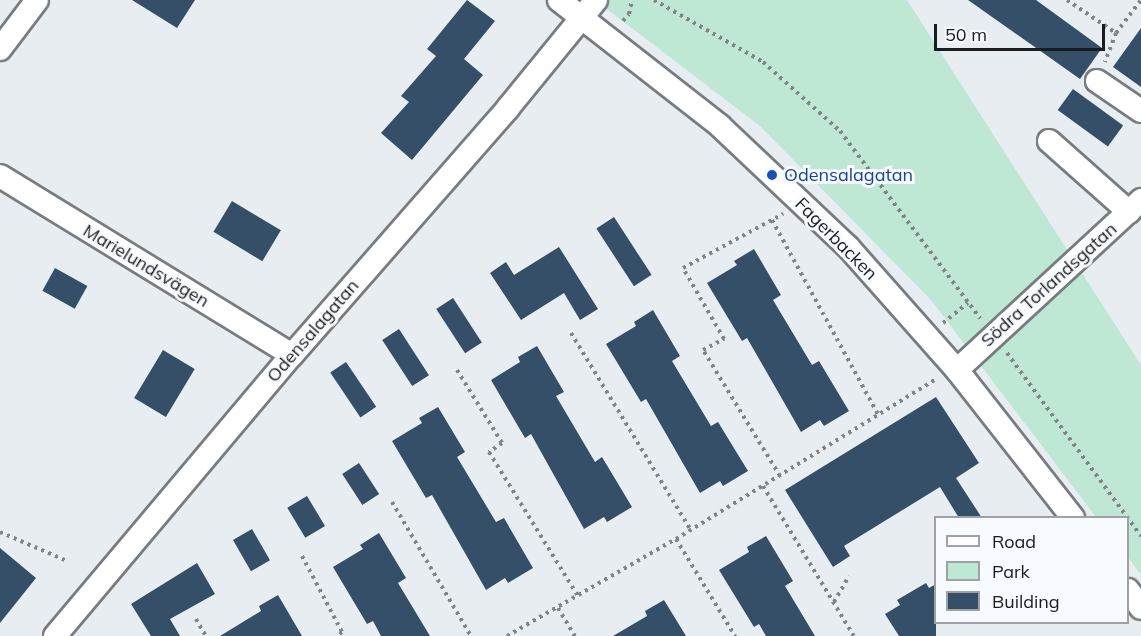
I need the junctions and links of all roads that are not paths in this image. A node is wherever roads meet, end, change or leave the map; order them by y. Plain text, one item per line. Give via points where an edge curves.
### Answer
1 (38, 0) edge
2 (559, 0) edge
3 (589, 9) edge
4 (0, 49) edge
5 (1097, 81) road end
6 (1141, 111) edge
7 (1048, 141) dead end
8 (0, 176) edge
9 (1135, 206) edge
10 (291, 355) junction
11 (957, 370) junction
12 (1071, 516) edge
13 (1129, 591) edge
14 (1141, 608) edge
15 (55, 636) edge

1 - 4 street
2 - 3 street, Fagerbacken
3 - 10 street, Odensalagatan via 508,108
3 - 11 street, Fagerbacken via 848,247
5 - 6 street
7 - 9 street
8 - 10 street, Marielundsvägen
9 - 11 street, Södra Torlandsgatan
10 - 15 street, Odensalagatan
11 - 12 street, Fagerbacken
13 - 14 street

